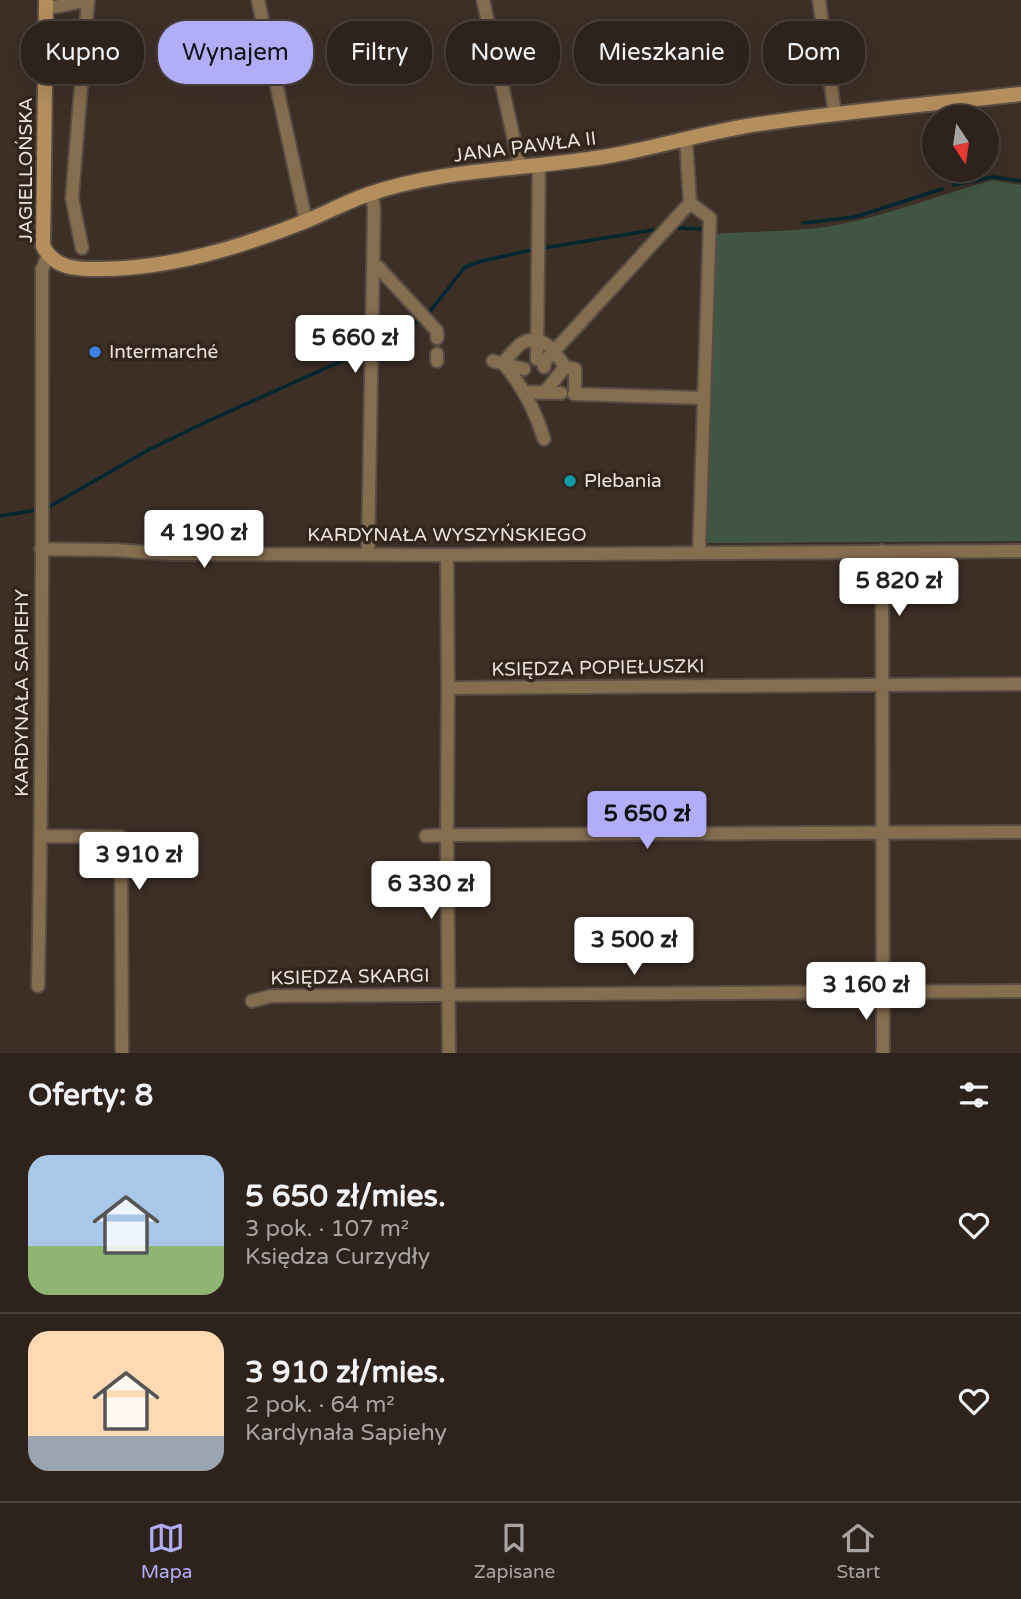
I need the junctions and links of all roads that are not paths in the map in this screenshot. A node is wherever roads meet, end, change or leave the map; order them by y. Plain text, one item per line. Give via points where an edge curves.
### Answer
1 (88, 0) edge
2 (258, 0) edge
3 (483, 0) edge
4 (819, 0) edge
5 (46, 4) edge
6 (1021, 94) edge
7 (835, 115) junction
8 (685, 139) junction
9 (539, 164) junction
10 (520, 167) junction
11 (372, 193) junction
12 (690, 203) junction
13 (306, 221) junction
14 (82, 248) dead end
15 (48, 255) junction
16 (373, 268) junction
17 (437, 338) dead end
18 (537, 341) junction
19 (555, 350) junction
20 (498, 362) junction
21 (565, 367) junction
22 (524, 369) dead end
23 (535, 379) dead end
24 (525, 392) junction
25 (570, 392) junction
26 (544, 393) junction
27 (703, 398) junction
28 (544, 439) dead end
29 (41, 549) junction
30 (882, 551) junction
31 (1021, 551) edge
32 (699, 553) junction
33 (368, 555) junction
34 (447, 555) junction
35 (882, 684) junction
36 (1021, 684) edge
37 (448, 688) junction
38 (1021, 832) edge
39 (882, 834) junction
40 (447, 835) junction
41 (41, 836) junction
42 (426, 836) dead end
43 (38, 986) dead end
44 (883, 991) junction
45 (1021, 991) edge
46 (449, 994) junction
47 (252, 1001) dead end
48 (122, 1053) edge
49 (449, 1053) edge
50 (883, 1053) edge

1 - 5 street
1 - 14 street via 72,198
2 - 13 street
3 - 10 street
4 - 7 street
5 - 15 street, JAGIELLOŃSKA via 43,246
6 - 7 street, JANA PAWŁA II
7 - 8 street, JANA PAWŁA II
8 - 9 street, JANA PAWŁA II via 613,155
8 - 12 street
9 - 10 street, JANA PAWŁA II
9 - 18 street
10 - 11 street, JANA PAWŁA II
11 - 13 street, JANA PAWŁA II
11 - 16 street
12 - 19 street
12 - 27 street via 710,218
13 - 15 street, JANA PAWŁA II via 160,265 75,268
15 - 29 street via 43,270
16 - 17 street via 378,267 437,331
16 - 33 street
18 - 19 street
18 - 19 street via 537,359 545,364
18 - 20 street via 523,342
19 - 21 street
20 - 22 street
20 - 24 street
21 - 25 street via 575,369
21 - 26 street
23 - 24 street
24 - 26 street
24 - 28 street
25 - 26 street
25 - 27 street
27 - 32 street
29 - 33 street, KARDYNAŁA WYSZYŃSKIEGO
29 - 41 street, KARDYNAŁA SAPIEHY
30 - 31 street, KARDYNAŁA WYSZYŃSKIEGO
30 - 32 street, KARDYNAŁA WYSZYŃSKIEGO
30 - 35 street
32 - 34 street, KARDYNAŁA WYSZYŃSKIEGO
33 - 34 street, KARDYNAŁA WYSZYŃSKIEGO
34 - 37 street
35 - 36 street, KSIĘDZA POPIEŁUSZKI
35 - 37 street, KSIĘDZA POPIEŁUSZKI
35 - 39 street
37 - 40 street
38 - 39 street
39 - 40 street
39 - 44 street
40 - 42 street
40 - 46 street
41 - 43 street, KARDYNAŁA SAPIEHY
41 - 48 street via 121,837
44 - 45 street, KSIĘDZA SKARGI
44 - 46 street, KSIĘDZA SKARGI
44 - 50 street
46 - 47 street, KSIĘDZA SKARGI via 271,996
46 - 49 street, KSIĘDZA SKARGI

